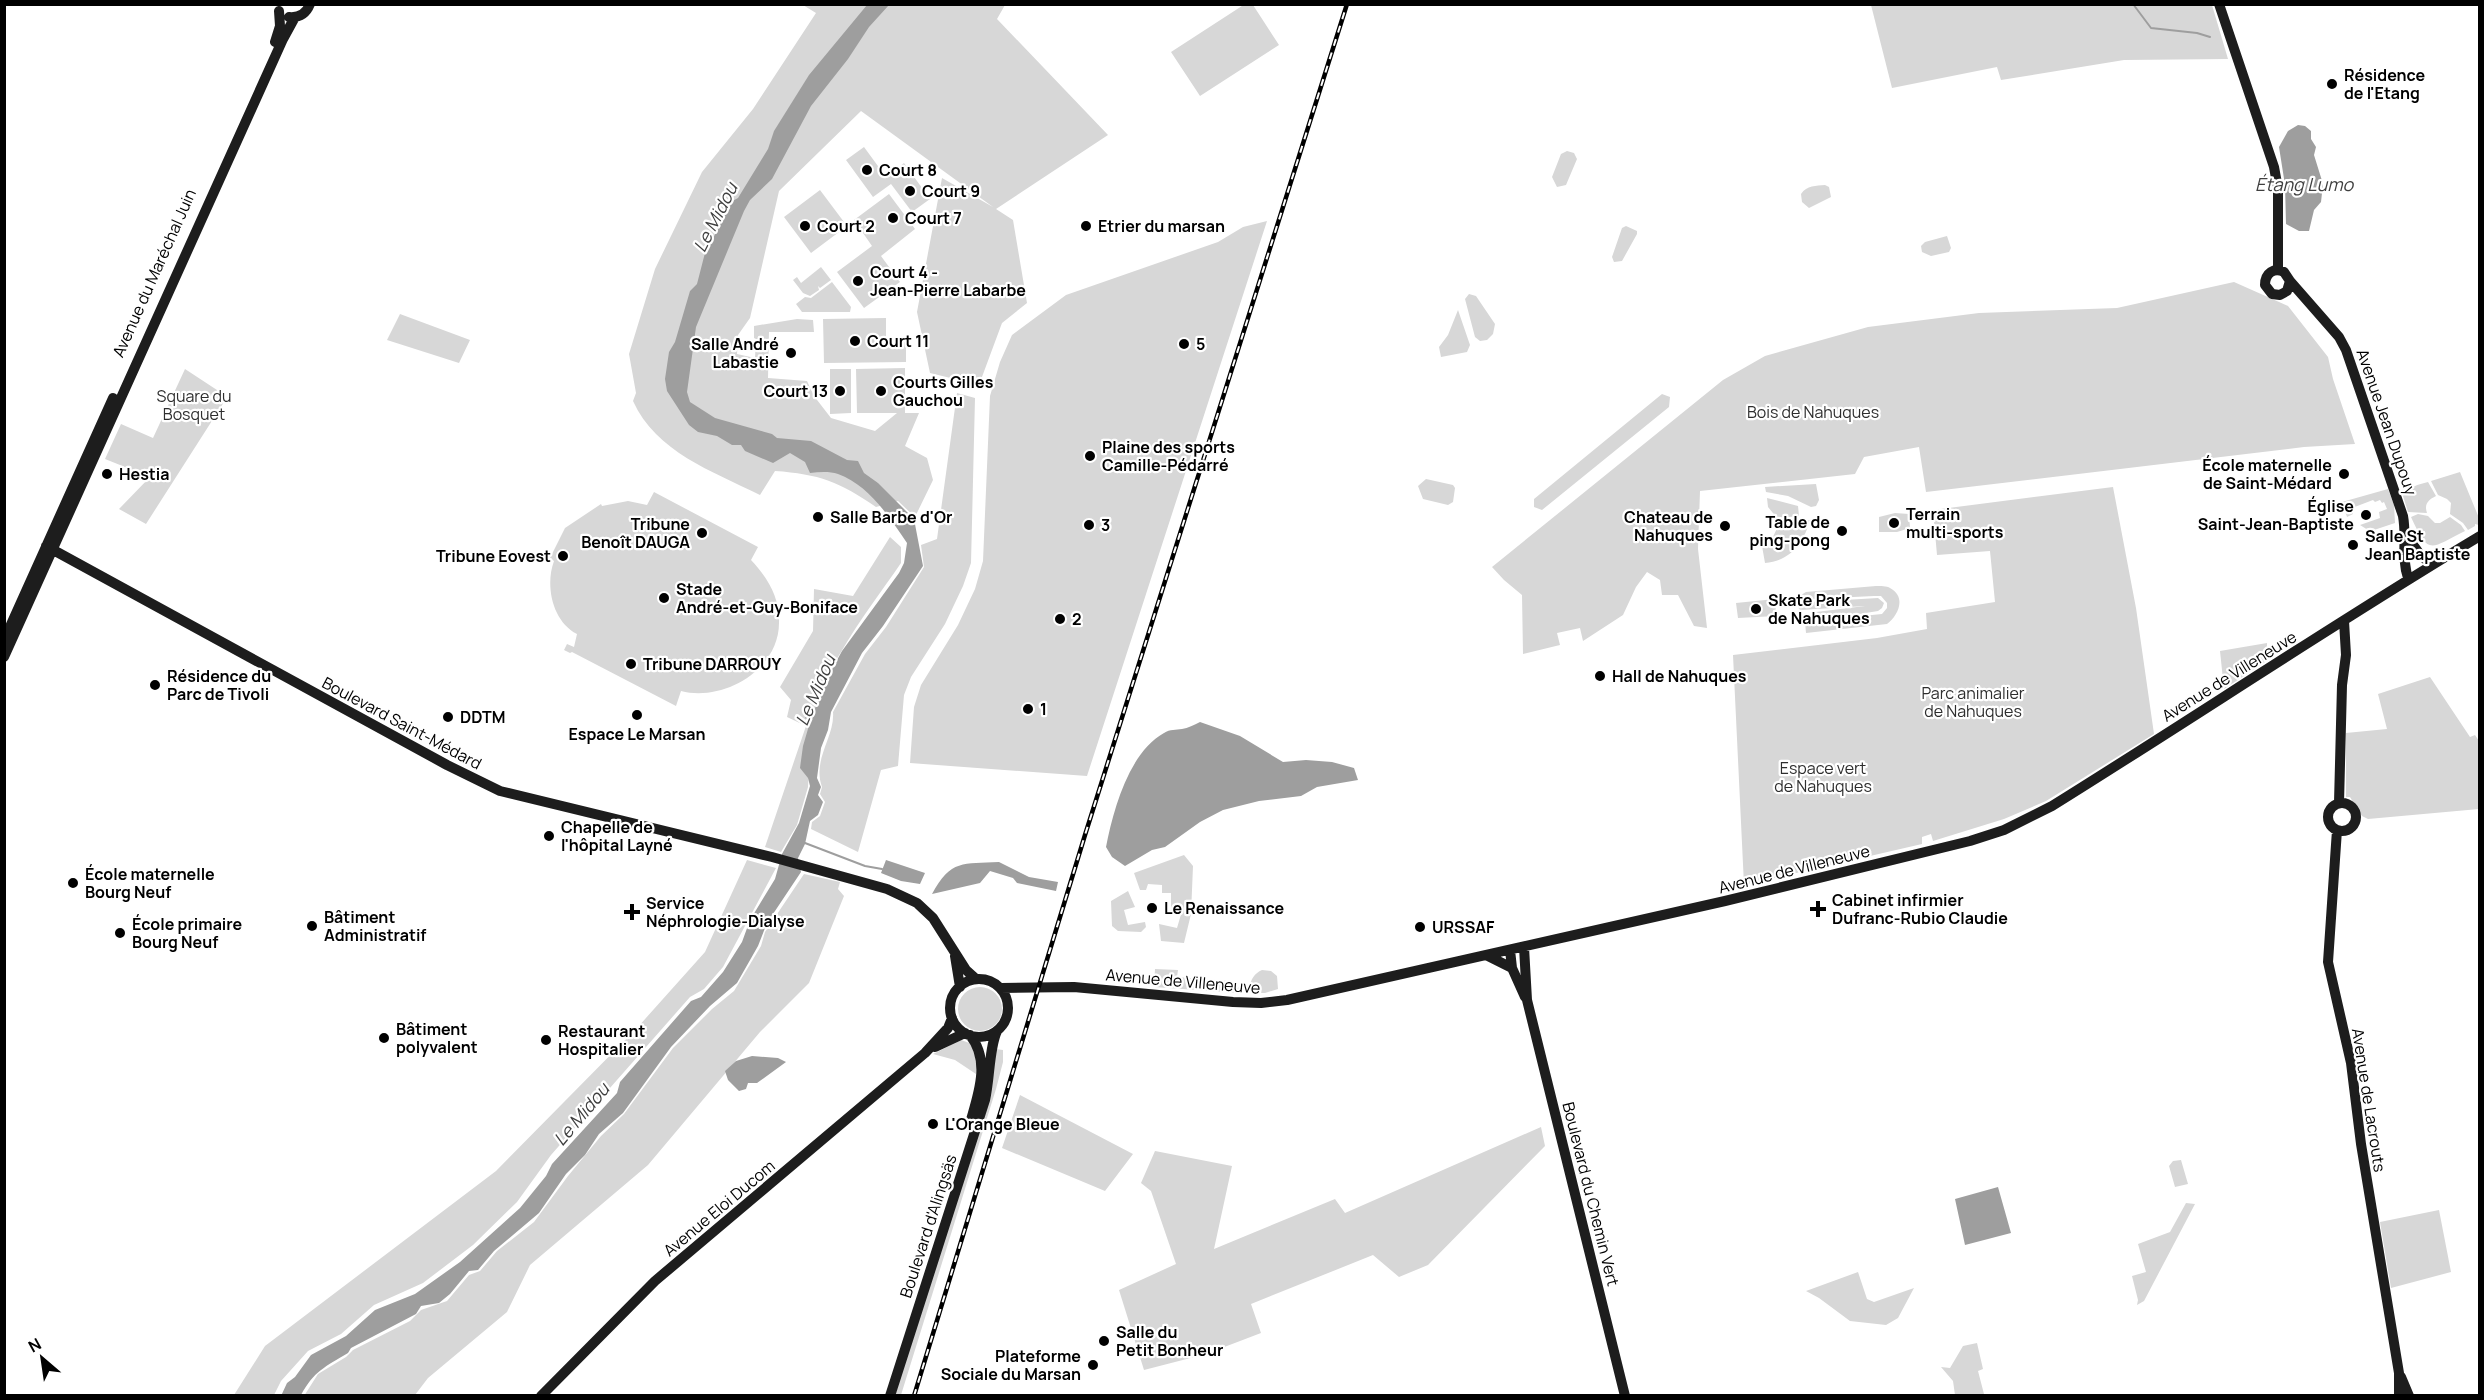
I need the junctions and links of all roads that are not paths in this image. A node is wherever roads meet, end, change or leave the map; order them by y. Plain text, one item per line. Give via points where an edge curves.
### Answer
1 (310, 4) edge
2 (2219, 4) edge
3 (277, 8) edge
4 (295, 17) junction
5 (2278, 270) junction
6 (2290, 281) junction
7 (2284, 293) junction
8 (2305, 297) junction
9 (2406, 534) junction
10 (2480, 536) edge
11 (50, 548) junction
12 (2432, 564) junction
13 (2408, 578) junction
14 (2344, 621) junction
15 (4, 640) edge
16 (4, 657) edge
17 (2339, 803) junction
18 (2337, 830) junction
19 (953, 947) junction
20 (1524, 947) junction
21 (1510, 950) junction
22 (1488, 956) junction
23 (1512, 968) junction
24 (976, 979) junction
25 (1040, 986) junction
26 (960, 987) junction
27 (1001, 988) junction
28 (1527, 1000) junction
29 (1008, 1003) junction
30 (952, 1018) junction
31 (997, 1031) junction
32 (968, 1034) junction
33 (925, 1053) junction
34 (2399, 1373) junction
35 (541, 1395) edge
36 (884, 1395) edge
37 (890, 1395) edge
38 (1625, 1395) edge
39 (2399, 1395) edge
40 (2409, 1395) edge

1 - 4 main road via 304,14
2 - 5 main road via 2274,167 2278,189
3 - 4 main road via 286,16
3 - 11 main road, Avenue du Maréchal Juin via 277,39
4 - 11 main road, Avenue du Maréchal Juin
5 - 6 main road via 2287,274
5 - 7 main road via 2269,273 2265,285 2272,294
6 - 7 main road
6 - 8 main road, Avenue Jean Dupouy
7 - 8 main road
8 - 9 main road, Avenue Jean Dupouy via 2346,350 2397,494
9 - 12 main road, Avenue Jean Dupouy via 2421,556
9 - 13 main road, Avenue Jean Dupouy via 2403,556
10 - 12 main road, Avenue de Villeneuve
11 - 15 main road
11 - 16 main road
11 - 19 main road, Boulevard Saint-Médard via 500,792 817,868 887,889 917,903
12 - 13 main road, Avenue de Villeneuve
13 - 14 main road, Avenue de Villeneuve
14 - 17 main road
14 - 20 main road, Avenue de Villeneuve via 2060,801 2004,830 1734,899
17 - 18 main road via 2328,816
17 - 18 main road via 2351,806 2356,819 2349,830
18 - 34 main road, Avenue de Lacrouts via 2328,963 2351,1063
19 - 24 main road
19 - 26 main road
20 - 21 main road, Avenue de Villeneuve
20 - 28 main road, Boulevard du Chemin Vert
21 - 22 main road, Avenue de Villeneuve
21 - 23 main road, Boulevard du Chemin Vert
22 - 23 main road
22 - 25 main road, Avenue de Villeneuve via 1261,1003
23 - 28 main road, Boulevard du Chemin Vert
24 - 26 main road
24 - 27 main road
25 - 27 main road, Avenue de Villeneuve
25 - 29 main road
26 - 30 main road via 952,1000
27 - 29 main road
28 - 38 main road, Boulevard du Chemin Vert
29 - 31 main road via 1006,1018
30 - 32 main road
30 - 33 main road, Avenue Eloi Ducom
31 - 32 main road via 984,1036
31 - 37 main road, Boulevard d'Alingsäs via 985,1100
32 - 33 main road, Avenue Eloi Ducom
32 - 36 main road, Boulevard d'Alingsäs via 982,1059 977,1099
33 - 35 main road, Avenue Eloi Ducom via 655,1281
34 - 39 main road, Avenue de Lacrouts
34 - 40 main road, Avenue de Lacrouts

